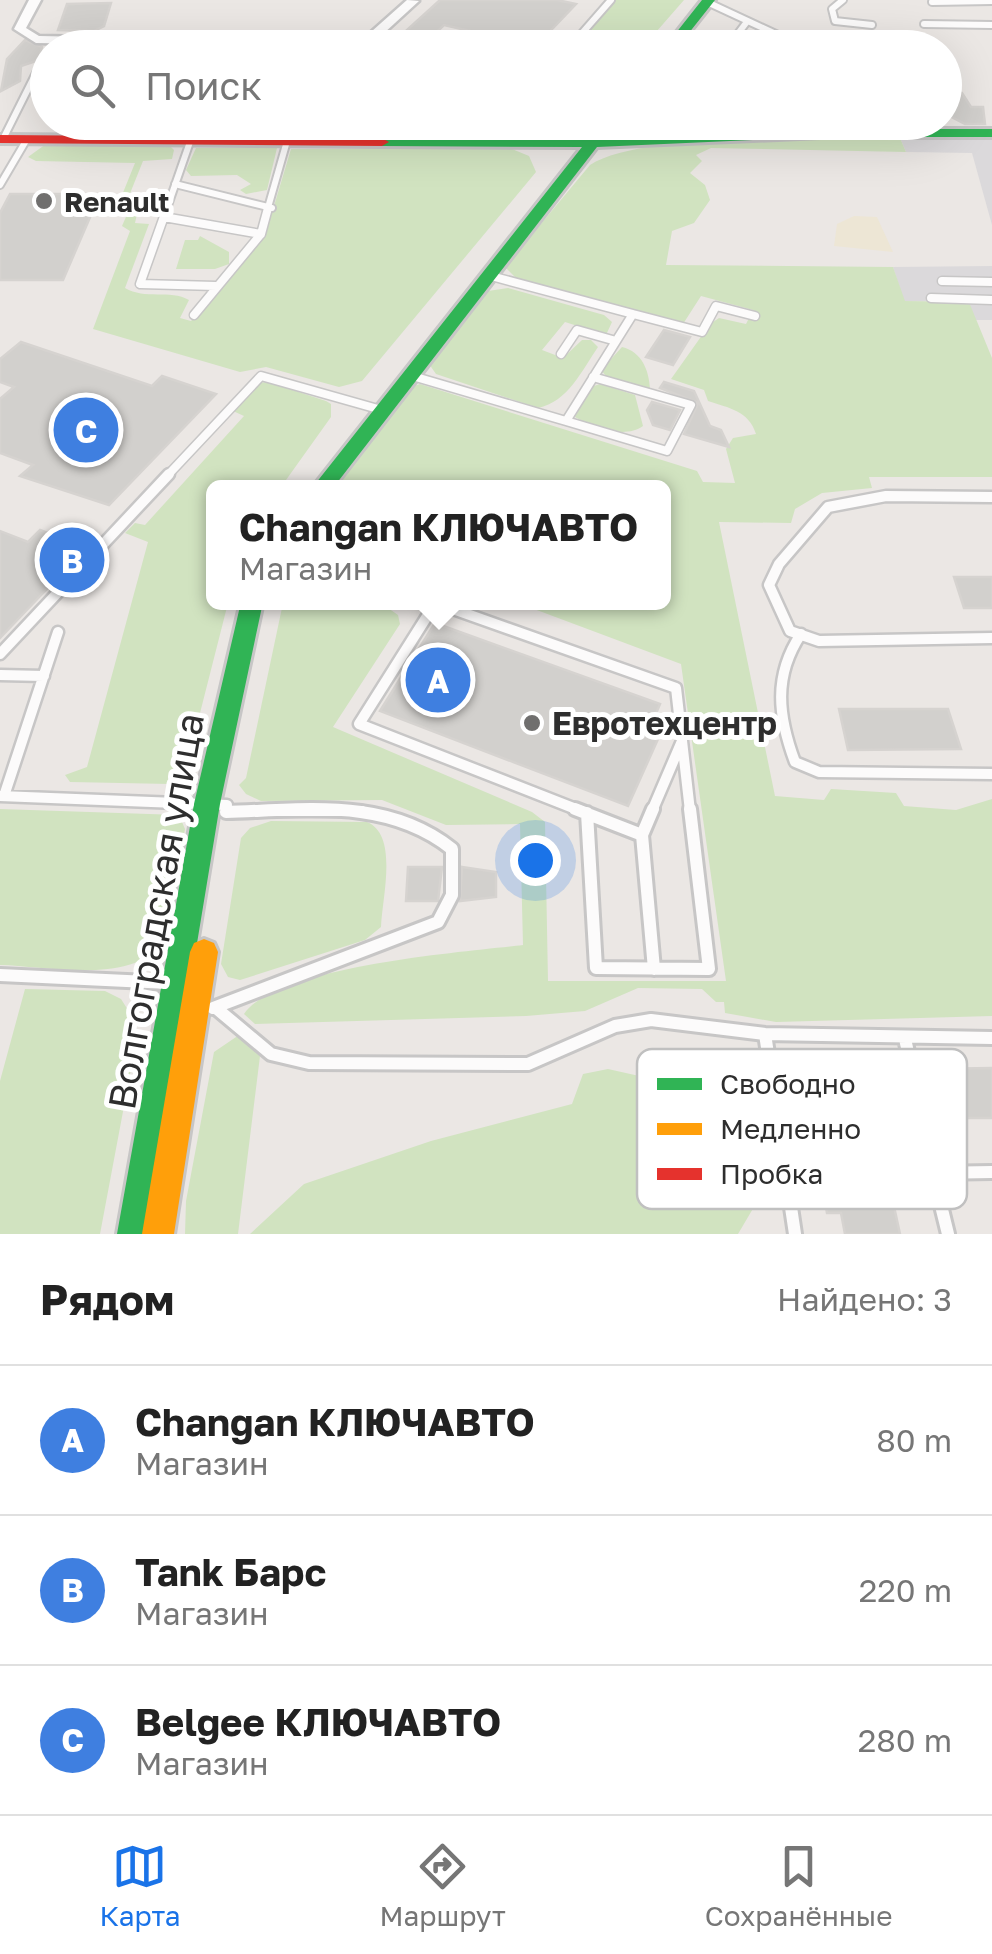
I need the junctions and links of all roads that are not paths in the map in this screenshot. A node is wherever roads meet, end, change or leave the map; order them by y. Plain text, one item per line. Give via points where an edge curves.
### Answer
1 (34, 0) edge
2 (611, 0) edge
3 (842, 0) edge
4 (413, 1) edge
5 (708, 1) edge
6 (932, 1) edge
7 (992, 1) edge
8 (746, 23) junction
9 (924, 24) dead end
10 (944, 24) junction
11 (872, 25) dead end
12 (992, 25) edge
13 (380, 30) edge
14 (585, 30) edge
15 (685, 30) edge
16 (741, 30) edge
17 (766, 30) edge
18 (30, 35) edge
19 (30, 87) edge
20 (962, 131) edge
21 (992, 133) edge
22 (10, 139) edge
23 (192, 140) edge
24 (287, 140) joint
25 (593, 140) edge
26 (652, 140) edge
27 (591, 143) junction
28 (0, 169) edge
29 (11, 169) junction
30 (175, 184) junction
31 (0, 186) edge
32 (272, 208) junction
33 (164, 217) junction
34 (261, 234) junction
35 (491, 276) junction
36 (942, 281) dead end
37 (992, 282) edge
38 (216, 286) junction
39 (930, 298) dead end
40 (992, 300) edge
41 (633, 314) junction
42 (194, 315) dead end
43 (754, 316) dead end
44 (616, 341) junction
45 (561, 354) dead end
46 (408, 375) junction
47 (593, 378) junction
48 (372, 407) junction
49 (566, 421) junction
50 (311, 480) edge
51 (327, 480) edge
52 (992, 497) edge
53 (251, 610) edge
54 (268, 610) edge
55 (432, 610) edge
56 (456, 610) edge
57 (58, 632) dead end
58 (801, 634) junction
59 (992, 638) edge
60 (0, 654) edge
61 (0, 675) edge
62 (44, 676) junction
63 (682, 740) junction
64 (992, 774) edge
65 (2, 796) edge
66 (220, 807) junction
67 (588, 813) junction
68 (642, 834) junction
69 (654, 969) junction
70 (0, 975) edge
71 (177, 984) junction
72 (194, 1010) junction
73 (765, 1034) junction
74 (992, 1038) edge
75 (904, 1040) junction
76 (767, 1049) edge
77 (906, 1049) edge
78 (967, 1172) edge
79 (992, 1172) edge
80 (791, 1209) edge
81 (942, 1209) edge
82 (132, 1234) edge
83 (158, 1234) edge
84 (795, 1234) edge
85 (948, 1234) edge

1 - 18 street via 20,29
2 - 14 lane
3 - 11 lane via 832,9 835,22
4 - 13 street
5 - 8 lane
5 - 15 main road
6 - 7 lane
6 - 10 lane
8 - 16 lane
8 - 17 lane
9 - 10 lane
10 - 12 lane
19 - 22 lane
20 - 21 main road
22 - 29 lane
23 - 30 lane
24 - 27 main road
24 - 32 lane
25 - 27 main road
26 - 27 main road
27 - 35 main road
27 - 48 main road via 552,178
28 - 29 lane
29 - 31 lane
30 - 32 lane
30 - 33 lane
32 - 34 lane
33 - 34 lane
33 - 38 lane via 140,284
34 - 38 lane
35 - 41 lane
35 - 46 main road
36 - 37 lane
38 - 42 lane
39 - 40 lane
41 - 43 lane via 702,332 716,306
41 - 44 lane
44 - 45 lane via 577,330
44 - 47 lane
46 - 48 main road
46 - 49 lane
47 - 49 lane
47 - 49 lane via 691,405 667,451
48 - 50 main road
48 - 51 main road
48 - 60 lane via 261,376
52 - 58 lane via 884,498 826,508 776,563 769,586 790,630
53 - 66 main road, Волгоградская улица
54 - 66 main road, Волгоградская улица
55 - 67 lane via 359,724
56 - 63 lane via 676,688
57 - 62 lane
58 - 59 lane via 819,640
58 - 64 lane via 783,661 777,696 795,762 819,772
61 - 62 lane
62 - 65 lane
63 - 68 lane
63 - 69 lane via 709,969
65 - 66 lane
66 - 71 main road, Волгоградская улица
66 - 72 main road, Волгоградская улица
66 - 72 lane via 373,812 408,822 439,835 452,849 452,895 438,922
67 - 68 lane
67 - 69 lane via 596,968
68 - 69 lane
70 - 71 lane
71 - 72 main road, Волгоградская улица
72 - 73 lane via 270,1054 309,1063 528,1064 614,1026 651,1020
72 - 82 main road, Волгоградская улица
72 - 83 main road, Волгоградская улица
73 - 75 lane
73 - 76 lane
74 - 75 lane
75 - 77 lane
78 - 79 lane
80 - 84 lane
81 - 85 lane

